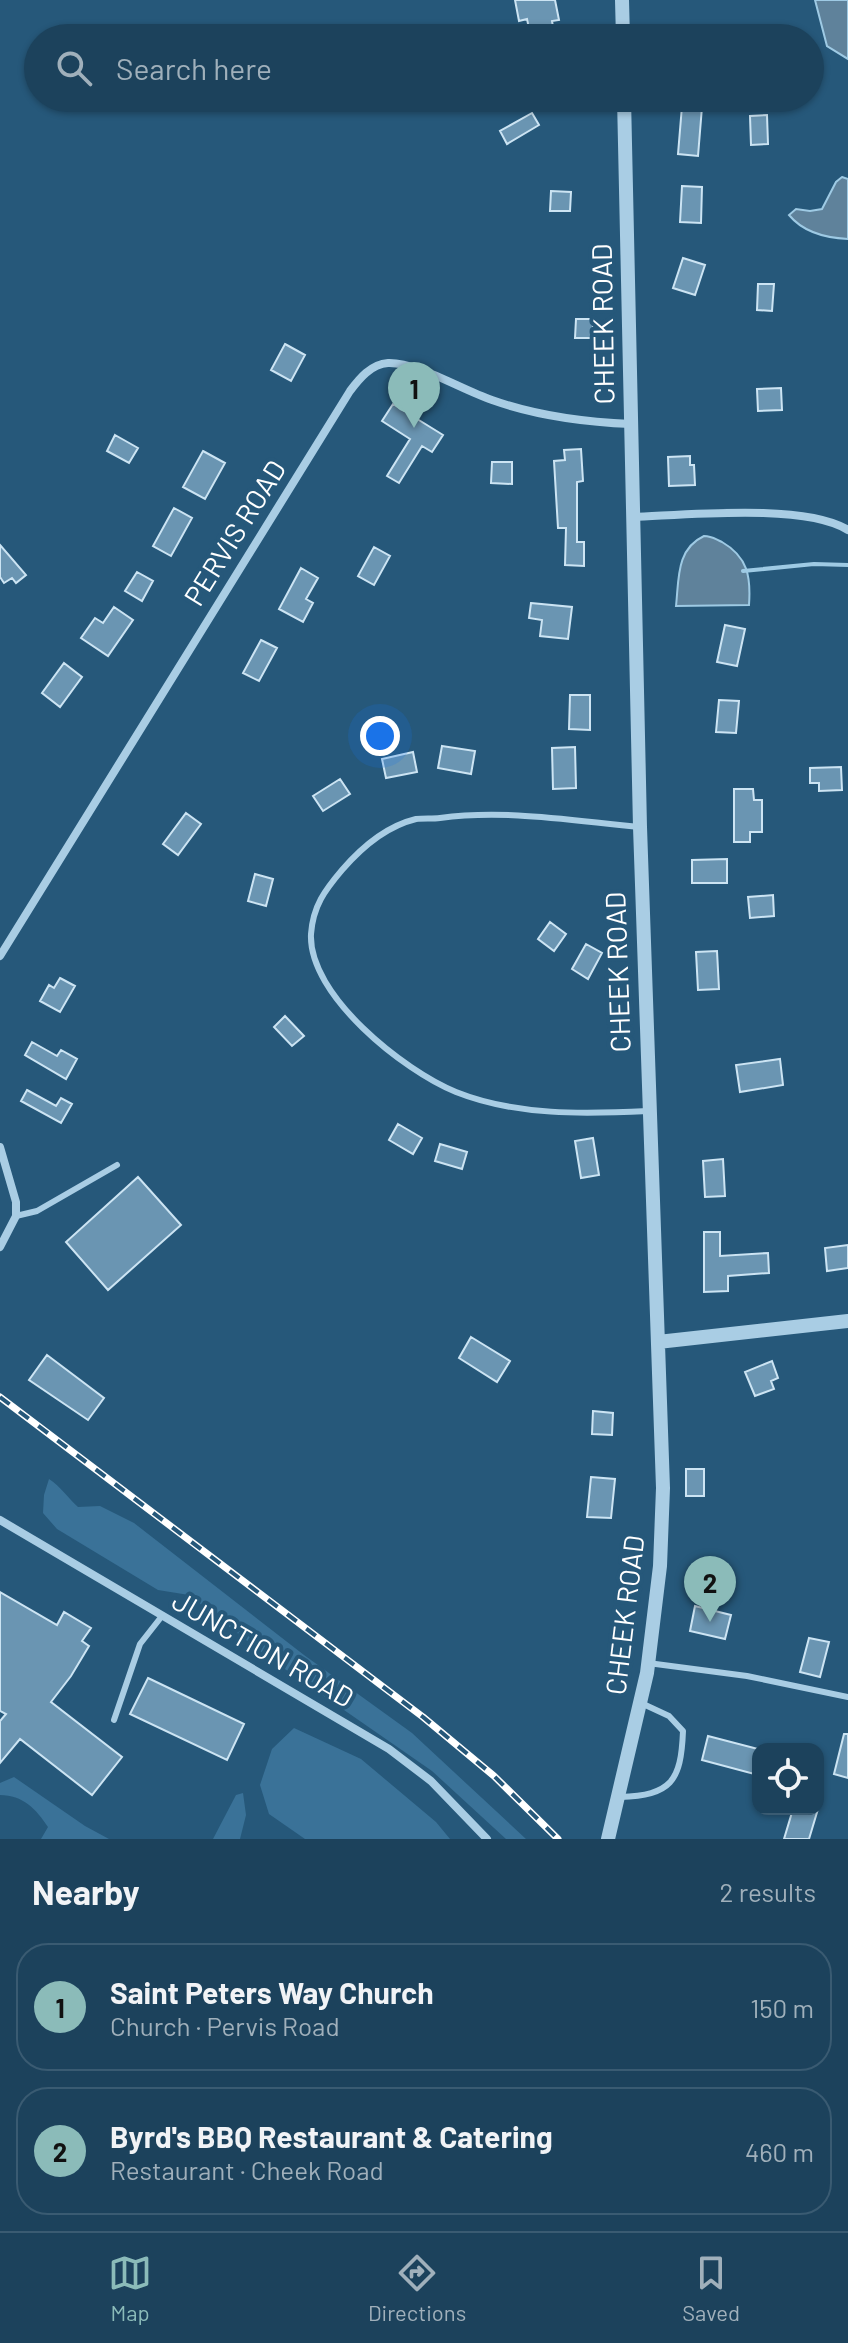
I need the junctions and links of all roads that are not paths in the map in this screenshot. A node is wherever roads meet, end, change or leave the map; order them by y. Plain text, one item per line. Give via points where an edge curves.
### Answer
1 (622, 0) edge
2 (623, 24) edge
3 (624, 112) edge
4 (631, 424) junction
5 (633, 517) junction
6 (848, 530) edge
7 (640, 827) junction
8 (0, 956) edge
9 (648, 1111) junction
10 (0, 1147) edge
11 (117, 1165) dead end
12 (16, 1216) junction
13 (0, 1247) edge
14 (848, 1321) edge
15 (658, 1342) junction
16 (0, 1520) edge
17 (162, 1616) junction
18 (648, 1663) junction
19 (848, 1697) edge
20 (641, 1703) junction
21 (114, 1720) dead end
22 (619, 1798) junction
23 (487, 1839) edge
24 (608, 1839) edge

1 - 2 street
3 - 4 street, CHEEK ROAD
4 - 5 street, CHEEK ROAD
4 - 8 street, PERVIS ROAD via 545,414 394,364 384,363 366,373 208,616
5 - 6 street via 774,514 816,518
5 - 7 street, CHEEK ROAD
7 - 9 street, CHEEK ROAD
7 - 9 lane via 467,813 418,819 354,855 320,898 311,934 323,982 335,996 385,1049 443,1086 530,1109 586,1114
9 - 15 street, CHEEK ROAD
10 - 12 street
11 - 12 lane via 37,1211
12 - 13 street
14 - 15 street
15 - 18 street, CHEEK ROAD via 663,1488
16 - 17 street, JUNCTION ROAD
17 - 21 lane via 140,1644
17 - 23 street, JUNCTION ROAD via 399,1756
18 - 19 lane
18 - 20 street, CHEEK ROAD
20 - 22 street, CHEEK ROAD
20 - 22 lane via 669,1716 683,1731 682,1760 668,1785 650,1796
22 - 24 street, CHEEK ROAD

